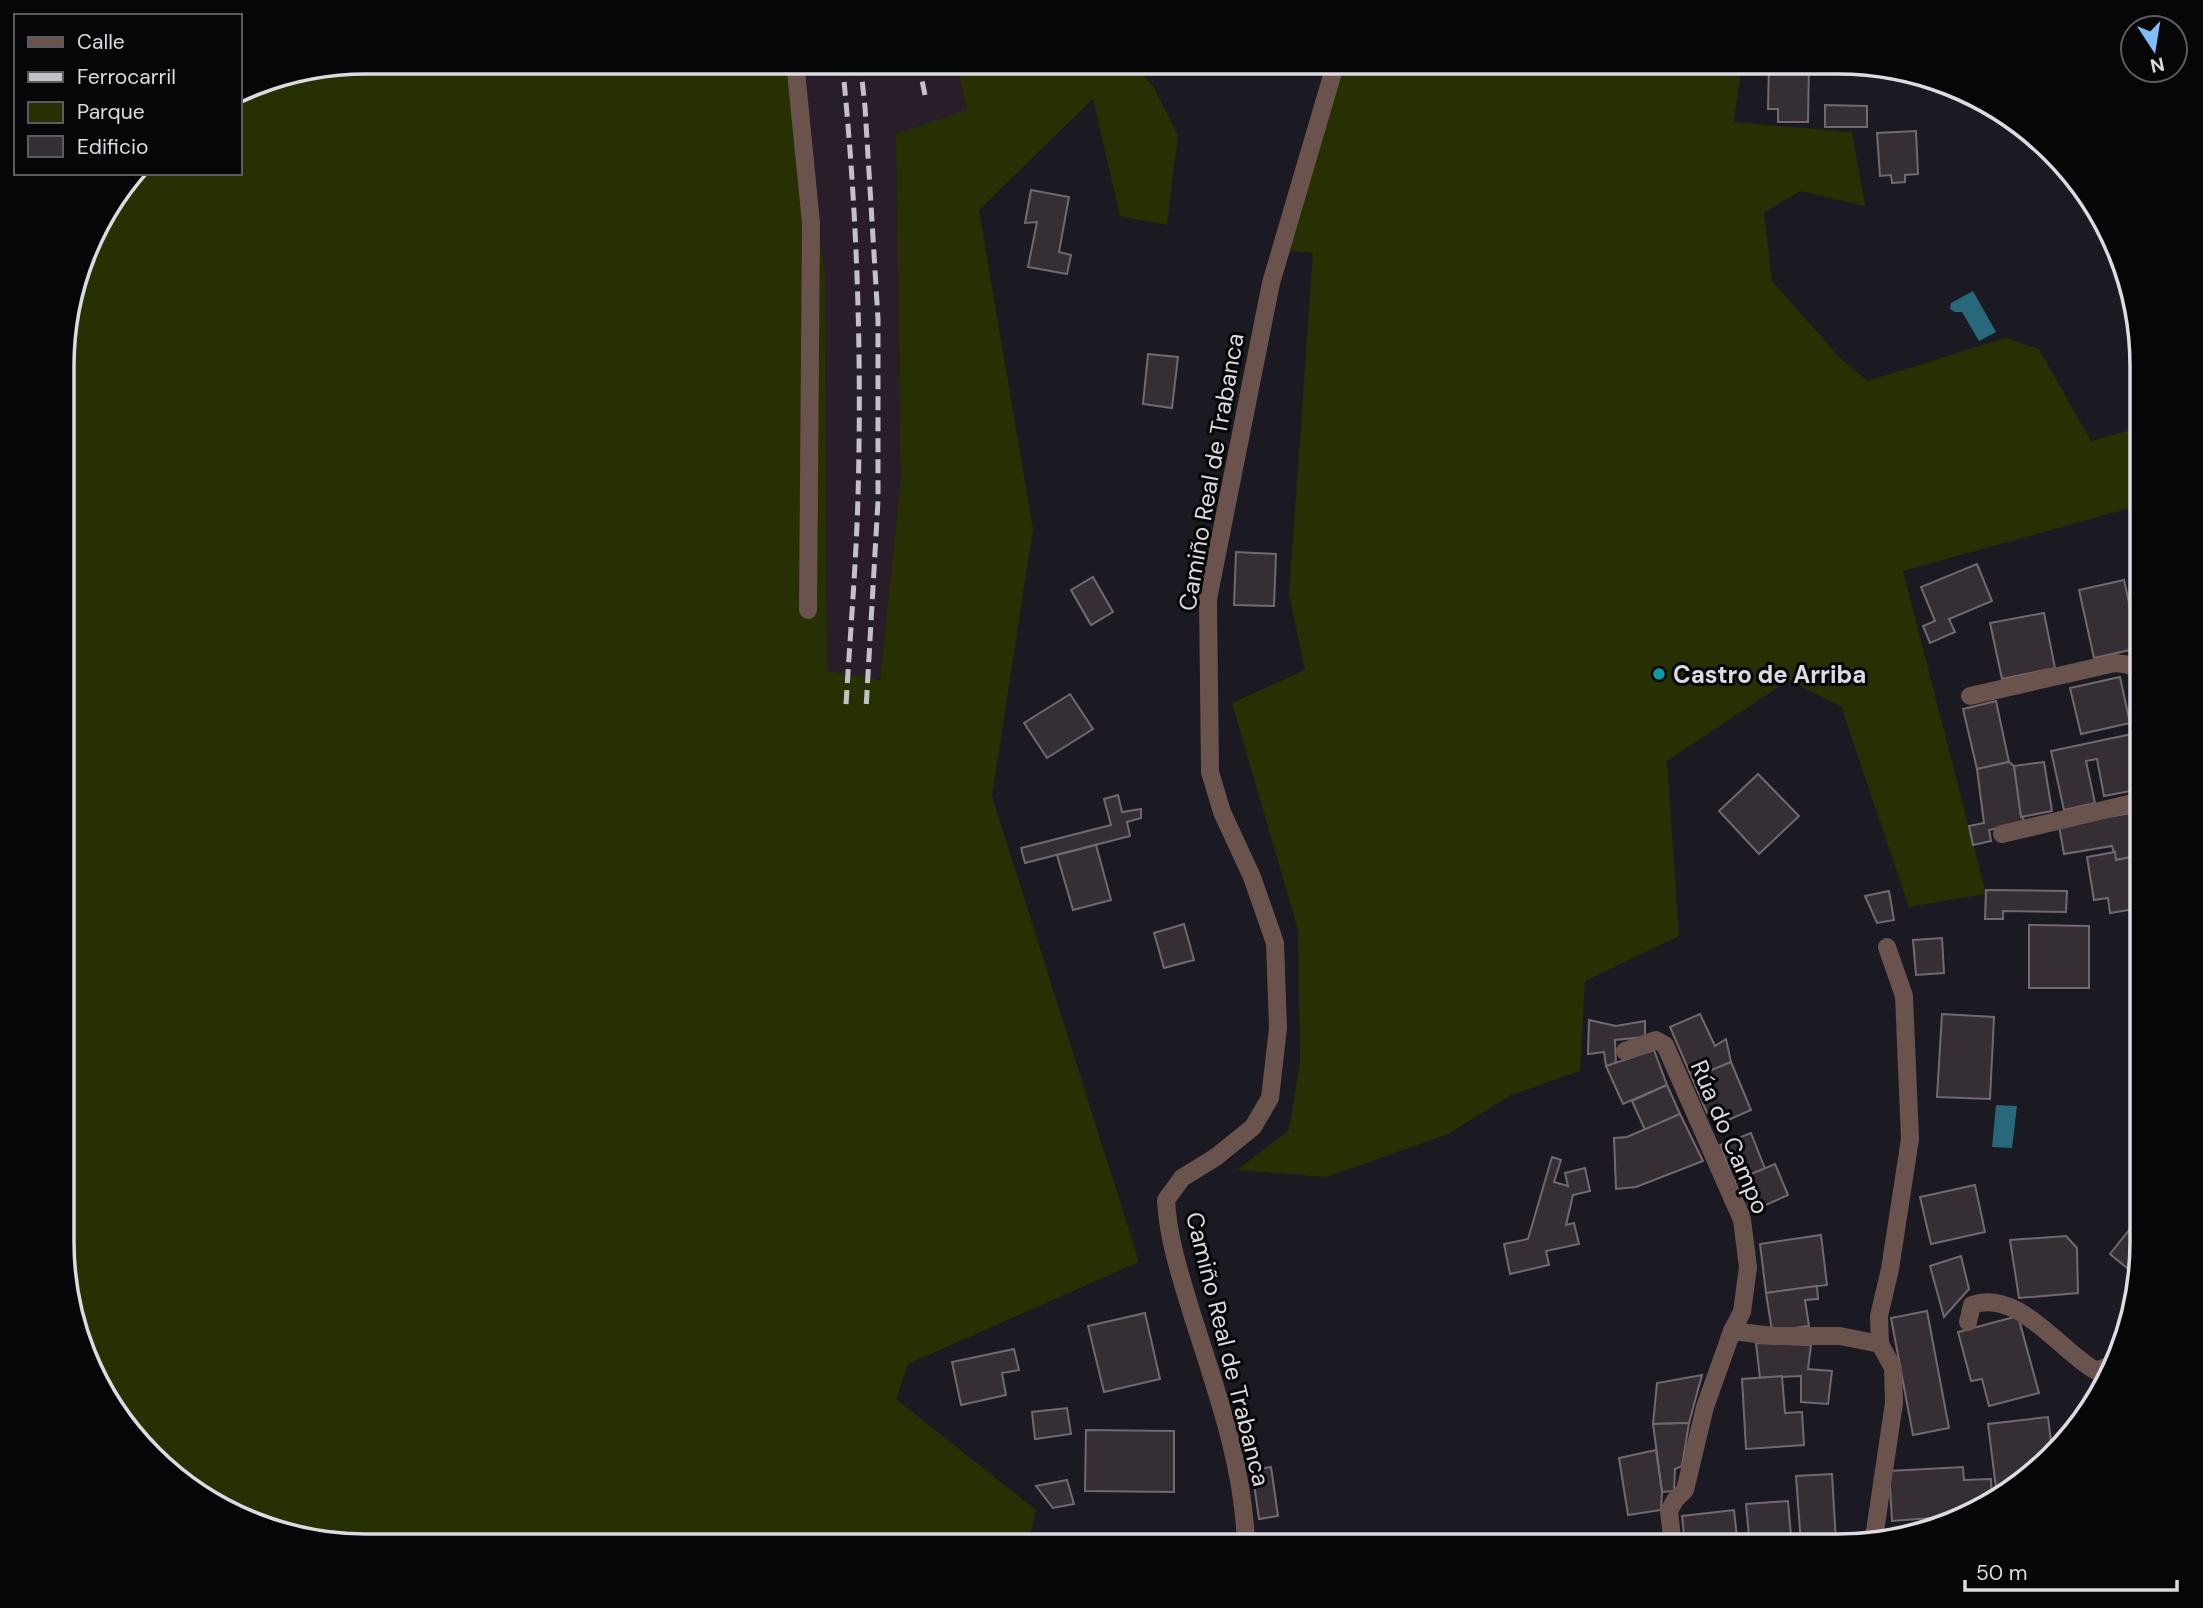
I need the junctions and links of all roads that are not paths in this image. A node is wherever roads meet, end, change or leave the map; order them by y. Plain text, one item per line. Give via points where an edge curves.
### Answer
1 (796, 74) edge
2 (1332, 74) edge
3 (808, 610) dead end
4 (2130, 664) edge
5 (1970, 696) dead end
6 (2130, 804) edge
7 (2002, 834) dead end
8 (1887, 947) dead end
9 (1625, 1051) dead end
10 (1968, 1322) dead end
11 (1732, 1331) junction
12 (1880, 1344) junction
13 (2100, 1369) edge
14 (1875, 1532) edge
15 (1245, 1534) edge
16 (1672, 1534) edge

1 - 3 street via 810,223
2 - 15 street, Camiño Real de Trabanca via 1271,283 1209,599 1210,772 1275,943 1278,1028 1270,1098 1253,1127 1182,1178 1166,1200 1173,1250 1241,1488
4 - 5 street via 2115,663
6 - 7 street
8 - 12 street via 1904,996 1910,1139 1879,1316
9 - 11 street, Rúa do Campo via 1656,1040 1665,1045 1742,1220 1748,1267 1742,1312
10 - 13 street via 1972,1306 1983,1301 2002,1303 2024,1314 2082,1364
11 - 12 street via 1840,1336
11 - 16 street, Rúa do Campo via 1705,1407 1685,1490 1669,1511
12 - 14 street via 1893,1368 1894,1403

